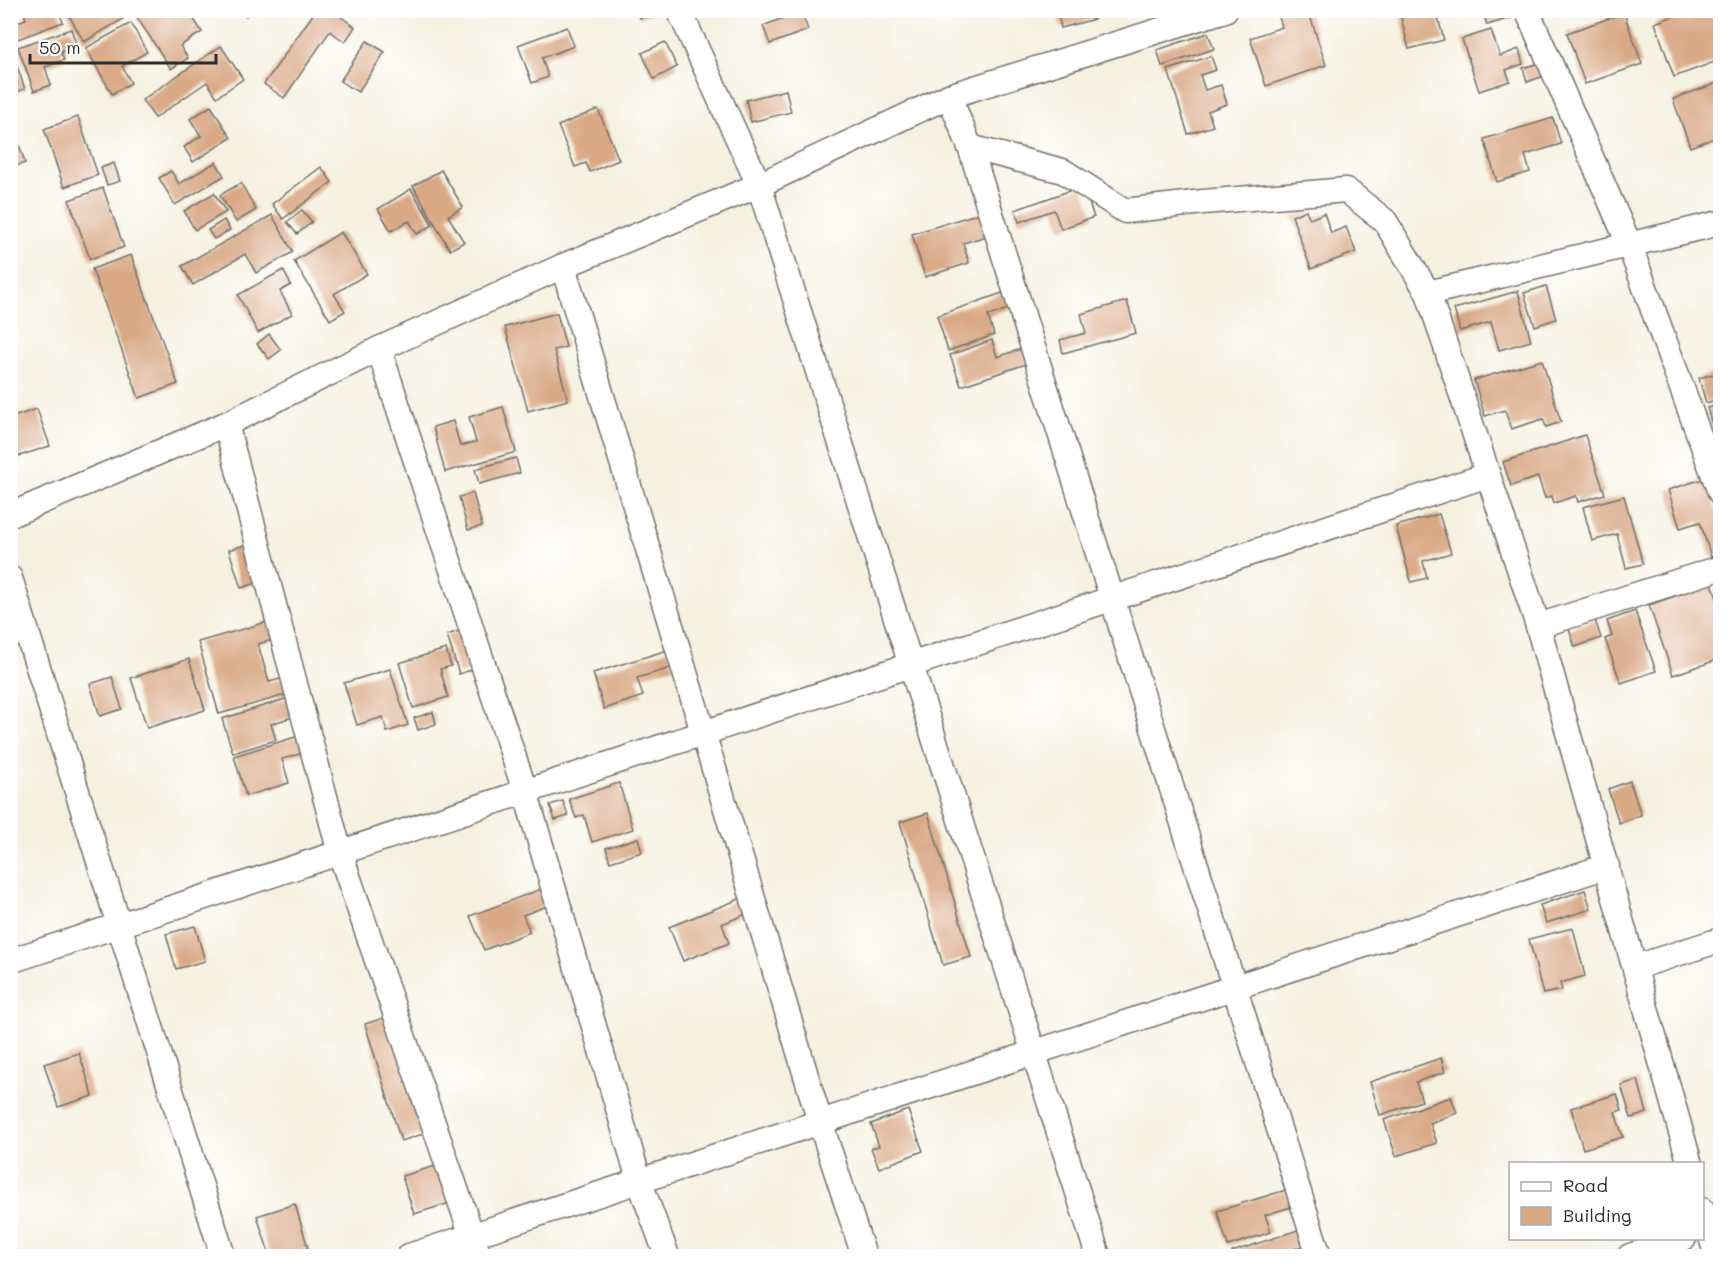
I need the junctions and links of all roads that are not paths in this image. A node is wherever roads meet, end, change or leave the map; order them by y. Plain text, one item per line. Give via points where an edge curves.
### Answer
1 (680, 10) edge
2 (1225, 10) edge
3 (1527, 10) edge
4 (948, 96) junction
5 (970, 147) junction
6 (759, 185) junction
7 (1720, 223) edge
8 (1629, 244) junction
9 (563, 266) junction
10 (1428, 293) junction
11 (379, 350) junction
12 (226, 424) junction
13 (1488, 475) junction
14 (1720, 492) edge
15 (10, 497) edge
16 (38, 504) junction
17 (10, 515) edge
18 (1720, 568) edge
19 (10, 578) edge
20 (1112, 599) junction
21 (1538, 626) junction
22 (911, 665) junction
23 (703, 733) junction
24 (525, 791) junction
25 (340, 852) junction
26 (1607, 866) junction
27 (119, 925) junction
28 (1720, 940) edge
29 (10, 961) edge
30 (1636, 968) junction
31 (1234, 987) junction
32 (1033, 1052) junction
33 (819, 1122) junction
34 (1689, 1162) edge
35 (639, 1180) junction
36 (1704, 1224) edge
37 (1681, 1240) edge
38 (477, 1246) edge
39 (223, 1257) edge
40 (409, 1257) edge
41 (667, 1257) edge
42 (864, 1257) edge
43 (1098, 1257) edge
44 (1318, 1257) edge
45 (1630, 1257) edge
46 (1717, 1257) edge

1 - 6 street
2 - 4 street
3 - 8 street
4 - 5 street
4 - 6 street
5 - 10 street via 1063,171 1125,211 1346,190 1385,221
5 - 20 street
6 - 9 street
6 - 22 street
7 - 8 street
8 - 10 street
8 - 14 street
9 - 11 street
9 - 23 street
10 - 13 street
11 - 12 street
11 - 24 street
12 - 16 street
12 - 25 street
13 - 20 street
13 - 21 street
15 - 16 street
16 - 17 street
18 - 21 street
19 - 27 street
20 - 22 street
20 - 31 street
21 - 26 street
22 - 23 street
22 - 32 street
23 - 24 street
23 - 33 street
24 - 25 street
24 - 35 street
25 - 27 street
25 - 38 street
26 - 30 street
26 - 31 street
27 - 29 street
27 - 39 street
28 - 30 street
30 - 34 street
31 - 32 street
31 - 44 street
32 - 33 street
32 - 43 street
33 - 35 street
33 - 42 street
35 - 38 street
35 - 41 street
36 - 46 street
37 - 45 street
38 - 40 street

